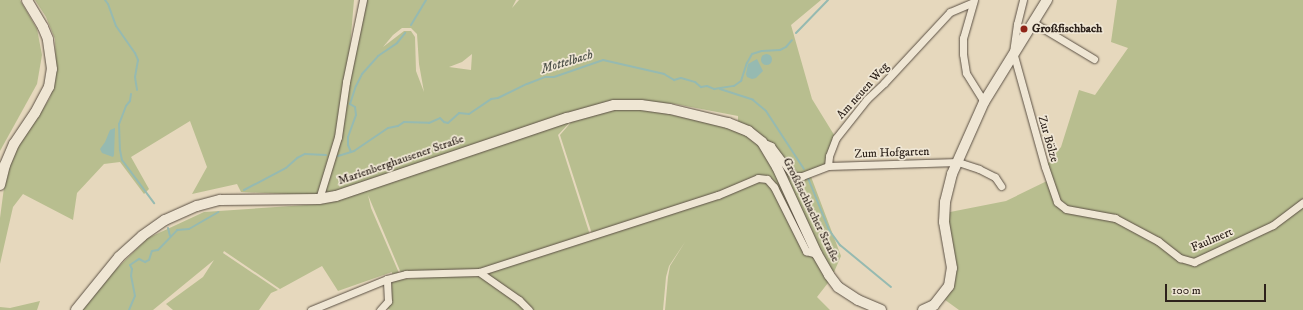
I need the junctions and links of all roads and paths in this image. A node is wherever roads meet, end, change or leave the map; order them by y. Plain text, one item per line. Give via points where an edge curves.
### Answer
1 (27, 0) edge
2 (363, 0) edge
3 (1023, 0) edge
4 (1046, 0) edge
5 (973, 1) edge
6 (1034, 23) junction
7 (1013, 52) junction
8 (1094, 59) dead end
9 (984, 102) junction
10 (762, 142) junction
11 (958, 162) junction
12 (828, 166) junction
13 (0, 185) edge
14 (1002, 186) dead end
15 (319, 199) junction
16 (1303, 202) edge
17 (1083, 214) joint
18 (816, 254) junction
19 (479, 272) junction
20 (387, 279) junction
21 (76, 310) edge
22 (311, 310) edge
23 (380, 310) edge
24 (529, 310) edge
25 (881, 310) edge
26 (923, 310) edge

1 - 13 main road via 48,39 52,69 49,87 14,144
2 - 15 street via 346,82 338,137
3 - 7 street
4 - 6 main road
5 - 9 street via 963,38 962,54 966,73
5 - 12 street, Am neuen Weg via 950,12 867,98 836,138
6 - 7 main road
6 - 8 street
7 - 9 main road
7 - 17 street, Zur Bölze via 1044,167 1057,202 1066,209
9 - 11 main road
10 - 12 street via 771,146 794,176 802,176
10 - 15 main road, Marienberghausener Straße via 748,131 702,116 641,105 614,105 567,118 336,196
10 - 18 main road, Großfischbacher Straße via 777,166
11 - 12 street, Zum Hofgarten
11 - 14 street via 979,168 995,177
11 - 26 main road via 945,202 944,222 952,268 949,286 934,305
15 - 21 main road, Marienberghausener Straße via 220,200 181,212 142,236 119,257
16 - 17 street, Faulmert via 1273,226 1194,262 1180,258 1158,241 1115,218
18 - 19 street via 806,251 774,187 767,179 758,178 718,195
18 - 25 main road, Großfischbacher Straße via 838,287 858,300
19 - 20 street via 406,274
19 - 24 street
20 - 22 street
20 - 23 street via 388,300

